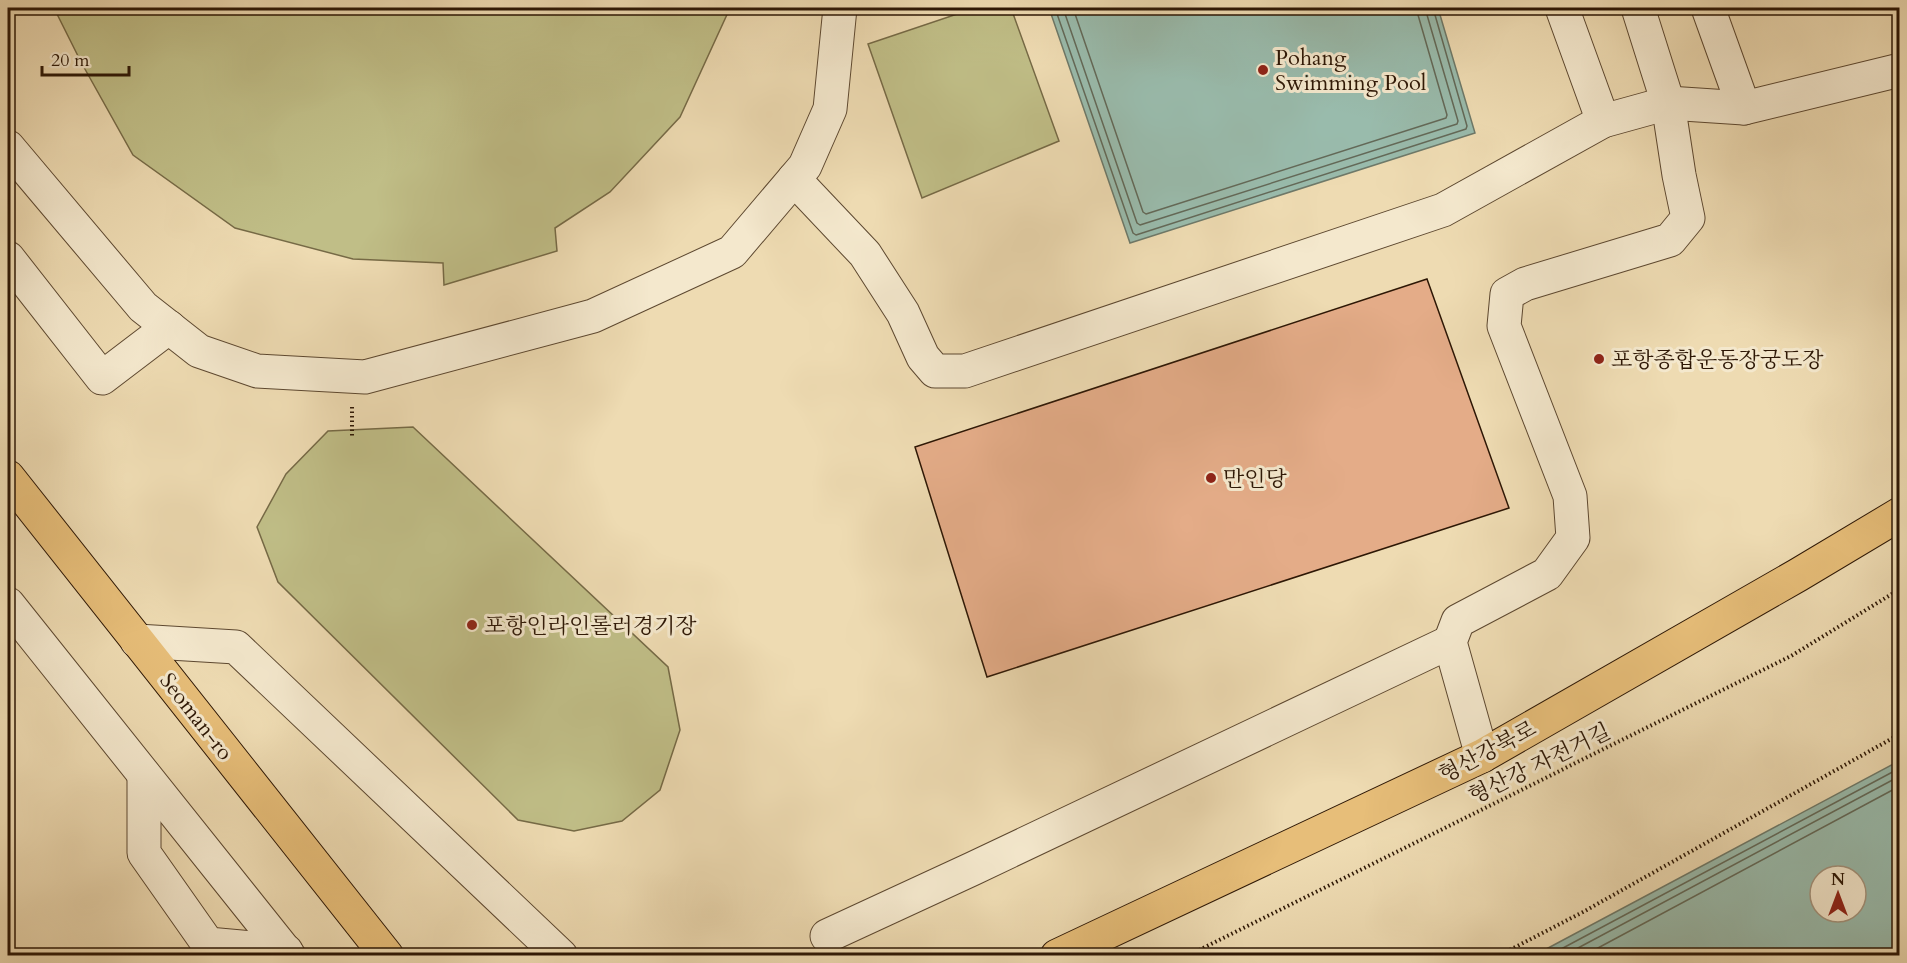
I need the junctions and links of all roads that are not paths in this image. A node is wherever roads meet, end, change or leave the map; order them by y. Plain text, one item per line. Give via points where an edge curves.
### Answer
1 (840, 8) edge
2 (1562, 8) edge
3 (1638, 8) edge
4 (1708, 8) edge
5 (1899, 70) edge
6 (1668, 103) junction
7 (1744, 108) junction
8 (1603, 121) junction
9 (9, 150) edge
10 (794, 179) junction
11 (8, 258) edge
12 (169, 327) junction
13 (8, 477) edge
14 (1899, 514) edge
15 (8, 604) edge
16 (137, 640) junction
17 (1450, 642) junction
18 (1482, 756) junction
19 (144, 776) junction
20 (827, 936) dead end
21 (287, 953) edge
22 (387, 956) edge
23 (561, 956) edge
24 (1057, 956) edge

1 - 10 lane via 830,109 805,166
2 - 8 lane
3 - 6 lane
4 - 7 lane
5 - 7 lane
6 - 7 lane
6 - 8 lane
6 - 17 lane via 1688,218 1670,240 1525,284 1507,294 1504,326 1570,496 1573,538 1547,574 1458,621
8 - 10 lane via 1443,210 965,371 935,371 923,357 903,314 865,254
9 - 12 lane via 143,307
10 - 12 lane via 732,252 593,316 365,377 257,370 199,351
11 - 12 lane via 102,378
13 - 16 main road, Seoman-ro
14 - 18 main road, 형산강북로
15 - 19 lane
16 - 22 main road, Seoman-ro
16 - 23 lane via 236,647
17 - 18 lane
17 - 20 lane
18 - 24 main road, 형산강북로
19 - 21 lane
19 - 21 lane via 144,853 208,944

